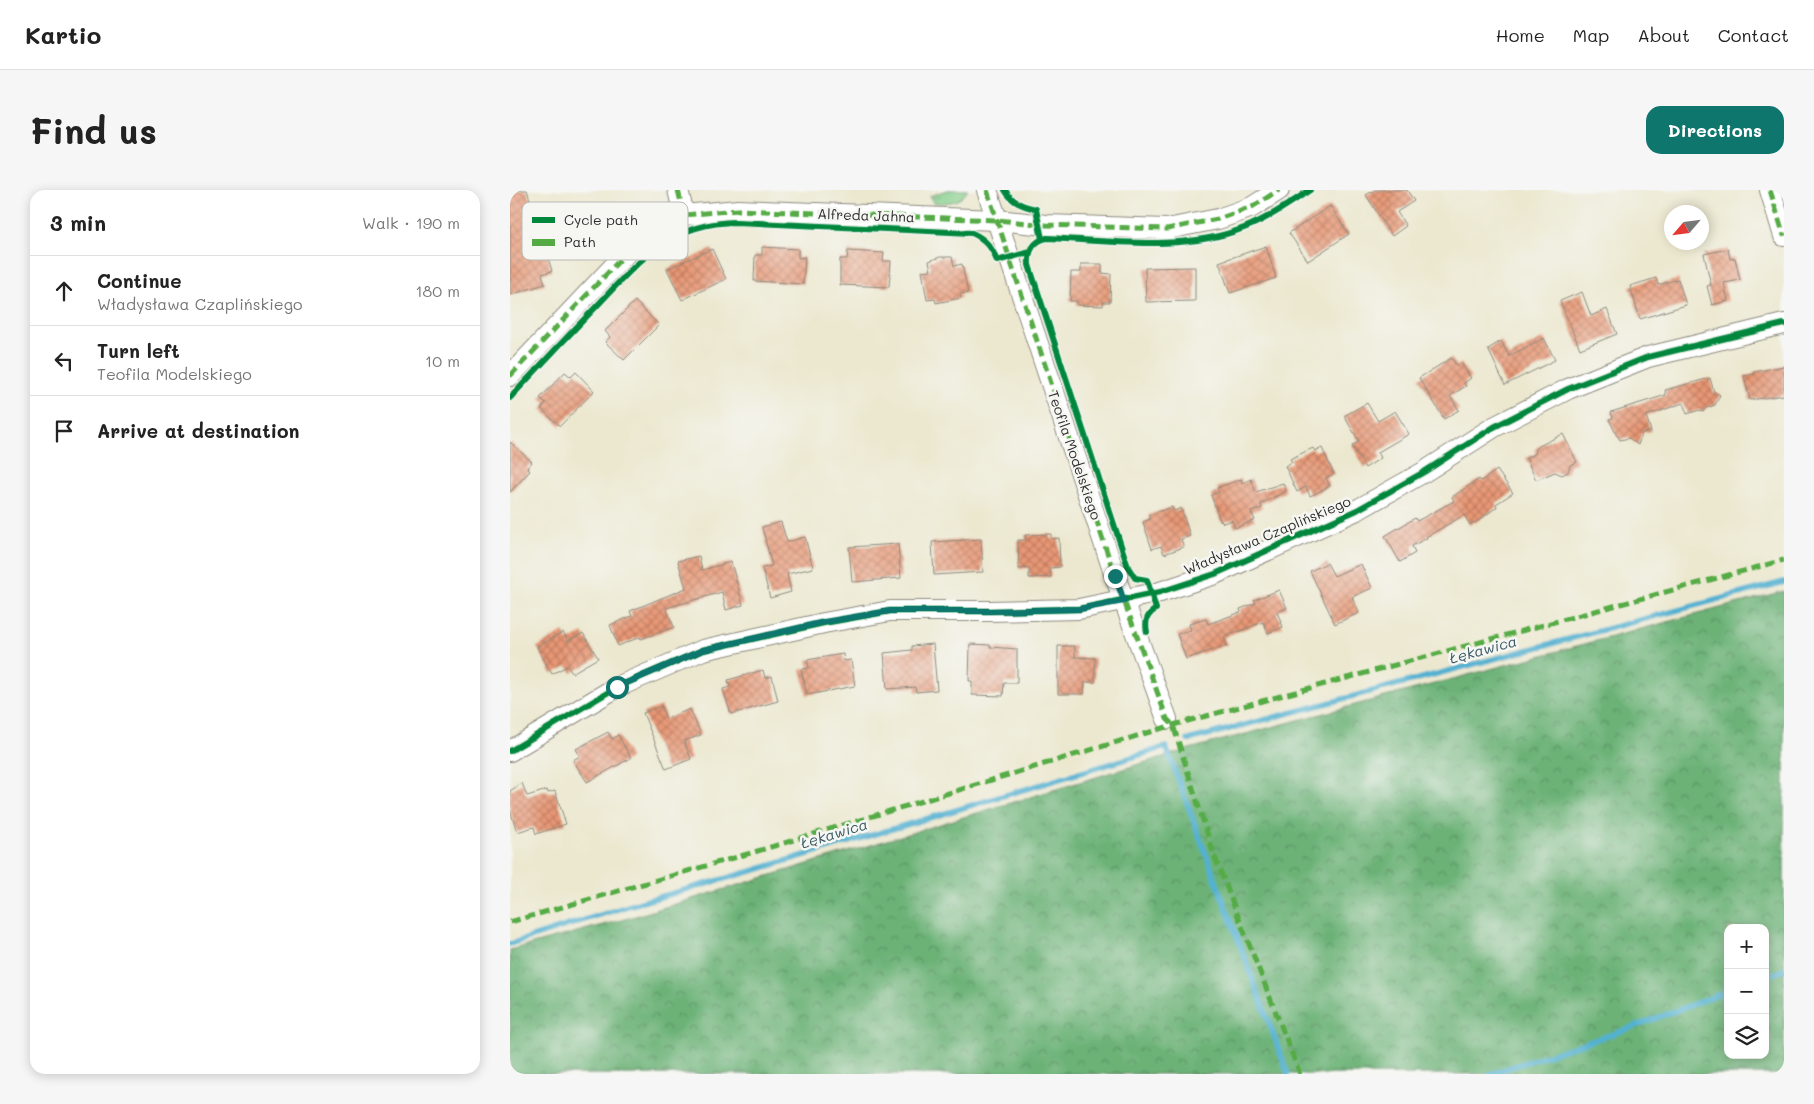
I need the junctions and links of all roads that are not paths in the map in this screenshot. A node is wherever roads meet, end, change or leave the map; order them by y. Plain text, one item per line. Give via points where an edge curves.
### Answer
1 (988, 190) edge
2 (1279, 190) edge
3 (1770, 190) edge
4 (688, 214) edge
5 (997, 220) junction
6 (1784, 236) edge
7 (620, 260) edge
8 (1784, 324) edge
9 (510, 376) edge
10 (1124, 601) junction
11 (1167, 719) dead end
12 (510, 751) edge

1 - 5 street, Teofila Modelskiego
2 - 5 street, Alfreda Jahna via 1252,207 1218,219 1167,229
3 - 6 street
4 - 5 street, Alfreda Jahna via 738,210
5 - 10 street, Teofila Modelskiego
7 - 9 street, Alfreda Jahna
8 - 10 street, Władysława Czaplińskiego via 1648,357 1568,389 1494,427 1357,510 1215,574
10 - 11 street, Teofila Modelskiego
10 - 12 street, Władysława Czaplińskiego via 1079,609 890,611 824,622 703,650 617,687

